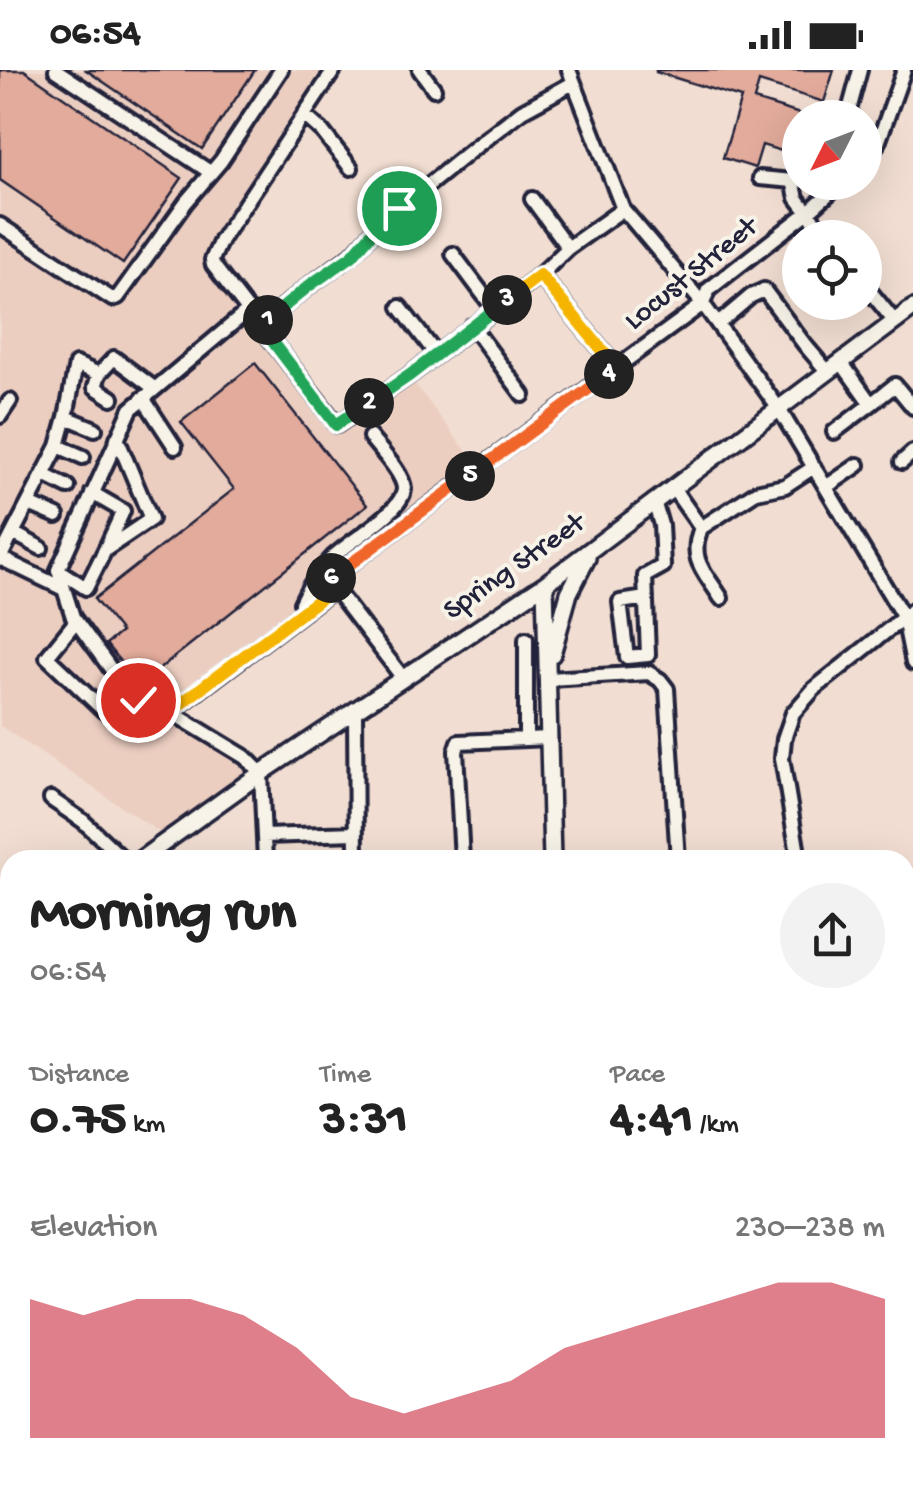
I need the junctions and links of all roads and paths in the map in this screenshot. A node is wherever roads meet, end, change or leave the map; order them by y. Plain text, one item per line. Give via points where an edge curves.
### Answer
1 (56, 70) edge
2 (281, 70) edge
3 (334, 70) edge
4 (420, 70) edge
5 (860, 70) edge
6 (904, 70) edge
7 (571, 76) edge
8 (434, 89) dead end
9 (852, 100) edge
10 (304, 115) junction
11 (882, 133) edge
12 (351, 168) dead end
13 (210, 172) junction
14 (760, 178) dead end
15 (782, 178) edge
16 (532, 199) dead end
17 (798, 200) edge
18 (822, 200) edge
19 (623, 209) junction
20 (807, 213) junction
21 (813, 220) edge
22 (0, 224) edge
23 (568, 248) junction
24 (453, 254) dead end
25 (540, 275) junction
26 (703, 304) junction
27 (882, 306) edge
28 (400, 308) dead end
29 (913, 308) edge
30 (494, 309) junction
31 (249, 310) junction
32 (895, 322) junction
33 (718, 324) junction
34 (261, 326) junction
35 (472, 326) junction
36 (436, 354) junction
37 (835, 367) junction
38 (617, 368) junction
39 (99, 374) junction
40 (148, 393) junction
41 (523, 394) dead end
42 (112, 398) dead end
43 (10, 400) dead end
44 (871, 404) junction
45 (913, 407) edge
46 (779, 409) junction
47 (0, 416) edge
48 (66, 417) junction
49 (95, 429) dead end
50 (834, 432) dead end
51 (370, 437) dead end
52 (118, 438) junction
53 (58, 446) junction
54 (175, 447) dead end
55 (913, 452) edge
56 (83, 457) dead end
57 (902, 462) dead end
58 (858, 465) dead end
59 (814, 467) junction
60 (44, 476) junction
61 (68, 487) dead end
62 (672, 488) junction
63 (826, 488) junction
64 (92, 493) junction
65 (654, 501) junction
66 (30, 504) junction
67 (57, 516) dead end
68 (701, 528) junction
69 (13, 534) junction
70 (41, 548) dead end
71 (592, 549) junction
72 (105, 550) junction
73 (58, 570) junction
74 (331, 584) junction
75 (545, 584) junction
76 (64, 589) junction
77 (646, 598) junction
78 (721, 598) dead end
79 (305, 610) junction
80 (908, 614) edge
81 (76, 621) junction
82 (526, 639) dead end
83 (913, 664) edge
84 (549, 673) junction
85 (403, 678) junction
86 (138, 700) junction
87 (355, 711) junction
88 (170, 712) junction
89 (550, 738) junction
90 (526, 739) junction
91 (261, 773) junction
92 (51, 799) dead end
93 (356, 833) junction
94 (264, 836) junction
95 (113, 850) edge
96 (154, 850) edge
97 (264, 850) edge
98 (356, 850) edge
99 (461, 850) edge
100 (552, 850) edge
101 (677, 850) edge
102 (797, 850) edge

1 - 13 street
2 - 13 street
3 - 10 street
4 - 8 street
5 - 9 street
6 - 11 street
7 - 19 street
7 - 34 street via 399,208 352,256
10 - 12 street
10 - 31 street via 212,260
13 - 22 street via 118,298
14 - 15 street
16 - 23 street
17 - 20 street
18 - 20 street, Locust Street
19 - 23 street
19 - 26 street
20 - 21 street
20 - 26 street, Locust Street via 708,290
23 - 25 street
24 - 30 street
25 - 30 street
25 - 38 street
26 - 33 street
26 - 38 street, Locust Street
27 - 32 street
28 - 36 street
29 - 32 main road, Spring Street
30 - 35 street
31 - 34 street
31 - 40 street
32 - 37 main road, Spring Street
33 - 37 street via 764,290 805,345
33 - 46 street
34 - 36 street via 336,425
35 - 36 street
35 - 41 street
37 - 44 street
37 - 46 main road, Spring Street
38 - 74 street, Locust Street
39 - 40 street via 114,358
39 - 42 street via 95,387
39 - 48 street via 76,364
40 - 52 street via 131,408
40 - 54 street
43 - 47 street
44 - 45 street via 895,384
44 - 50 street
46 - 59 street
46 - 62 main road, Spring Street
48 - 49 street
48 - 53 street
51 - 79 street via 399,474 402,497 324,566 304,596
52 - 64 street
52 - 72 street via 151,519
53 - 56 street
53 - 60 street
55 - 57 street
58 - 63 street
59 - 63 street
59 - 68 street via 785,486 756,492
60 - 61 street
60 - 66 street
62 - 65 main road, Spring Street
62 - 68 street
63 - 80 street
64 - 72 street via 122,511
64 - 73 street
65 - 71 main road, Spring Street
65 - 77 street via 664,566 644,576
66 - 67 street
66 - 69 street
68 - 78 street via 695,556
69 - 70 street
69 - 76 street via 0,558
71 - 75 main road, Spring Street
71 - 84 main road via 569,593
72 - 73 street via 86,588
73 - 76 street
74 - 79 street, Locust Street
74 - 85 street
75 - 84 main road
75 - 85 main road, Spring Street
76 - 81 street
77 - 77 street via 648,655 627,656 620,602
79 - 88 street, Locust Street
80 - 83 street
80 - 102 street via 814,689 793,714 782,758
81 - 86 street
81 - 86 street via 46,657 104,710
82 - 90 street
84 - 89 main road
84 - 101 street via 649,674 667,689
85 - 87 main road, Spring Street
86 - 88 street
87 - 91 main road, Spring Street
87 - 93 street
88 - 91 street
89 - 90 street
89 - 100 main road
90 - 99 street via 464,740 456,746
91 - 94 street
91 - 96 main road, Spring Street
92 - 95 street
93 - 94 street
93 - 98 street
94 - 97 street

